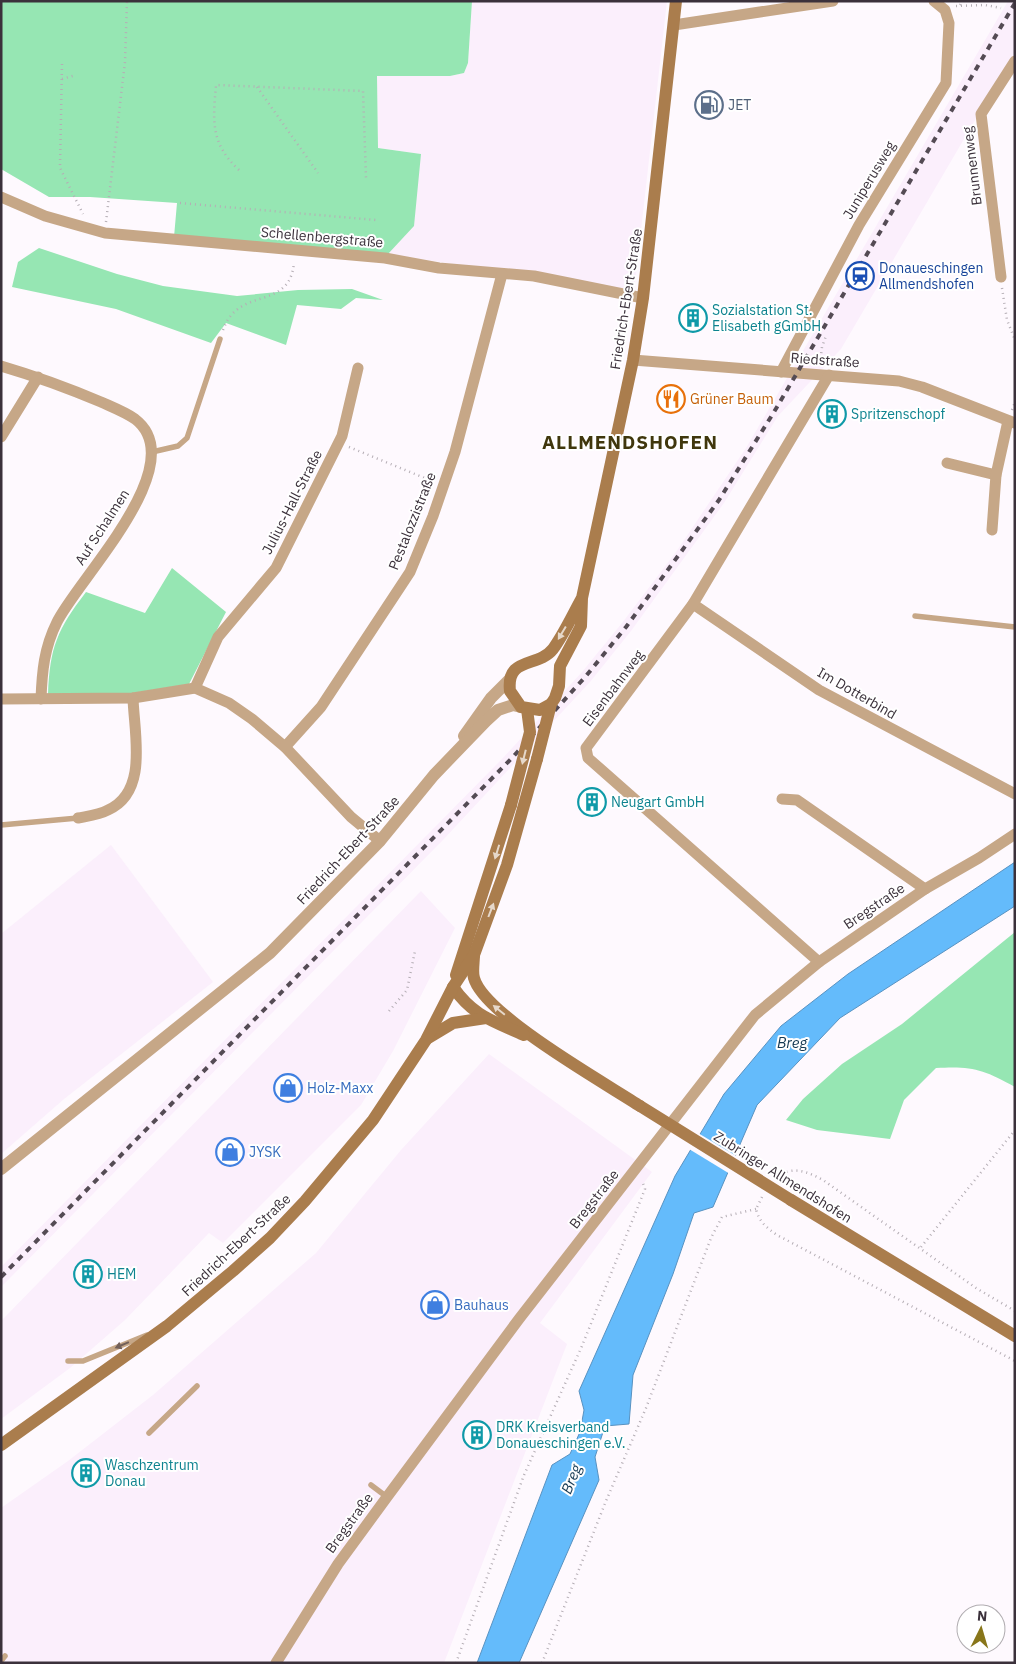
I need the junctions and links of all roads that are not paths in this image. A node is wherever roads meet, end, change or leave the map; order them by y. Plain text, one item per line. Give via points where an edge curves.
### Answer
1 (676, 1) edge
2 (833, 1) edge
3 (934, 1) edge
4 (674, 25) junction
5 (1015, 61) edge
6 (1, 197) edge
7 (502, 274) junction
8 (1001, 277) road end
9 (643, 298) junction
10 (220, 339) road end
11 (633, 360) junction
12 (1, 366) edge
13 (358, 368) dead end
14 (781, 372) junction
15 (824, 375) junction
16 (38, 377) junction
17 (1011, 422) edge
18 (1, 437) edge
19 (152, 452) junction
20 (946, 463) dead end
21 (996, 475) junction
22 (992, 530) dead end
23 (582, 598) junction
24 (693, 604) junction
25 (915, 616) dead end
26 (1015, 627) edge
27 (535, 661) junction
28 (557, 677) junction
29 (510, 678) junction
30 (195, 688) junction
31 (133, 698) junction
32 (1, 699) edge
33 (41, 699) junction
34 (551, 704) junction
35 (524, 708) junction
36 (285, 748) junction
37 (455, 754) junction
38 (1015, 794) edge
39 (782, 799) dead end
40 (78, 818) joint
41 (1, 825) edge
42 (1015, 834) edge
43 (380, 841) junction
44 (925, 889) junction
45 (474, 955) junction
46 (819, 962) junction
47 (452, 988) junction
48 (486, 1018) junction
49 (426, 1040) junction
50 (537, 1040) junction
51 (1, 1169) edge
52 (167, 1326) junction
53 (1015, 1336) edge
54 (68, 1361) dead end
55 (197, 1386) dead end
56 (149, 1433) dead end
57 (1, 1445) edge
58 (371, 1485) dead end
59 (387, 1497) junction
60 (276, 1663) edge

1 - 4 main road, Friedrich-Ebert-Straße
2 - 4 street
3 - 14 street, Juniperusweg via 945,10 949,23 946,83 859,225
4 - 9 main road, Friedrich-Ebert-Straße
5 - 8 street, Brunnenweg via 981,114
6 - 7 street, Schellenbergstraße via 45,216 105,233 385,258 439,268
7 - 9 street, Schellenbergstraße via 534,276
7 - 36 street, Pestalozzistraße via 479,367 443,486 410,572 321,707
9 - 11 main road, Friedrich-Ebert-Straße
10 - 19 lane via 188,438 178,446
11 - 14 street, Riedstraße
11 - 23 main road, Friedrich-Ebert-Straße
12 - 16 street
13 - 30 street, Julius-Hall-Straße via 339,442 276,568 218,637
14 - 15 street, Riedstraße
15 - 17 street, Riedstraße via 899,381
15 - 24 street, Eisenbahnweg
16 - 18 street
16 - 19 street via 135,420 144,430
17 - 21 street, Riedstraße
19 - 33 street, Auf Schalmen via 143,490 123,526 57,621 42,664
20 - 21 street
21 - 22 street, Riedstraße
23 -> 27 main road, Friedrich-Ebert-Straße via 552,649
23 - 28 main road, Friedrich-Ebert-Straße via 581,626
24 - 38 street, Im Dotterbind via 819,690
24 - 46 street, Eisenbahnweg via 586,748 588,758
25 - 26 lane
27 - 28 main road via 547,664
27 - 29 main road, Friedrich-Ebert-Straße via 517,668
28 - 34 main road, Friedrich-Ebert-Straße via 558,693
29 - 35 main road via 512,697
29 - 37 street, Friedrich-Ebert-Straße via 491,698
30 - 31 street
30 - 36 street via 229,703
31 - 33 street
31 - 40 street via 135,777 126,796 109,810
32 - 33 street
34 - 35 main road, Friedrich-Ebert-Straße via 540,710
45 -> 34 main road, bridge via 508,865
35 - 37 street, Friedrich-Ebert-Straße via 513,705 498,710
35 -> 47 main road, bridge via 530,732 511,806
36 - 43 street via 351,817
37 - 43 street, Friedrich-Ebert-Straße
39 - 44 street via 797,800
40 - 41 lane
42 - 44 street, Bregstraße
43 - 51 street, Friedrich-Ebert-Straße via 270,953
44 - 46 street, Bregstraße
45 - 47 main road
50 -> 45 main road via 485,998 474,978
46 - 59 street, Bregstraße via 755,1015 519,1319
47 - 48 main road via 465,1005
47 - 49 main road, Friedrich-Ebert-Straße
48 - 49 main road via 454,1023
48 - 50 main road
49 - 52 main road, Friedrich-Ebert-Straße via 373,1120 305,1202 233,1271
50 - 53 main road, Zubringer Allmendshofen, bridge
52 -> 54 lane via 83,1361
52 - 57 main road, Friedrich-Ebert-Straße
55 - 56 lane
58 - 59 lane
59 - 60 street, Bregstraße via 338,1564

